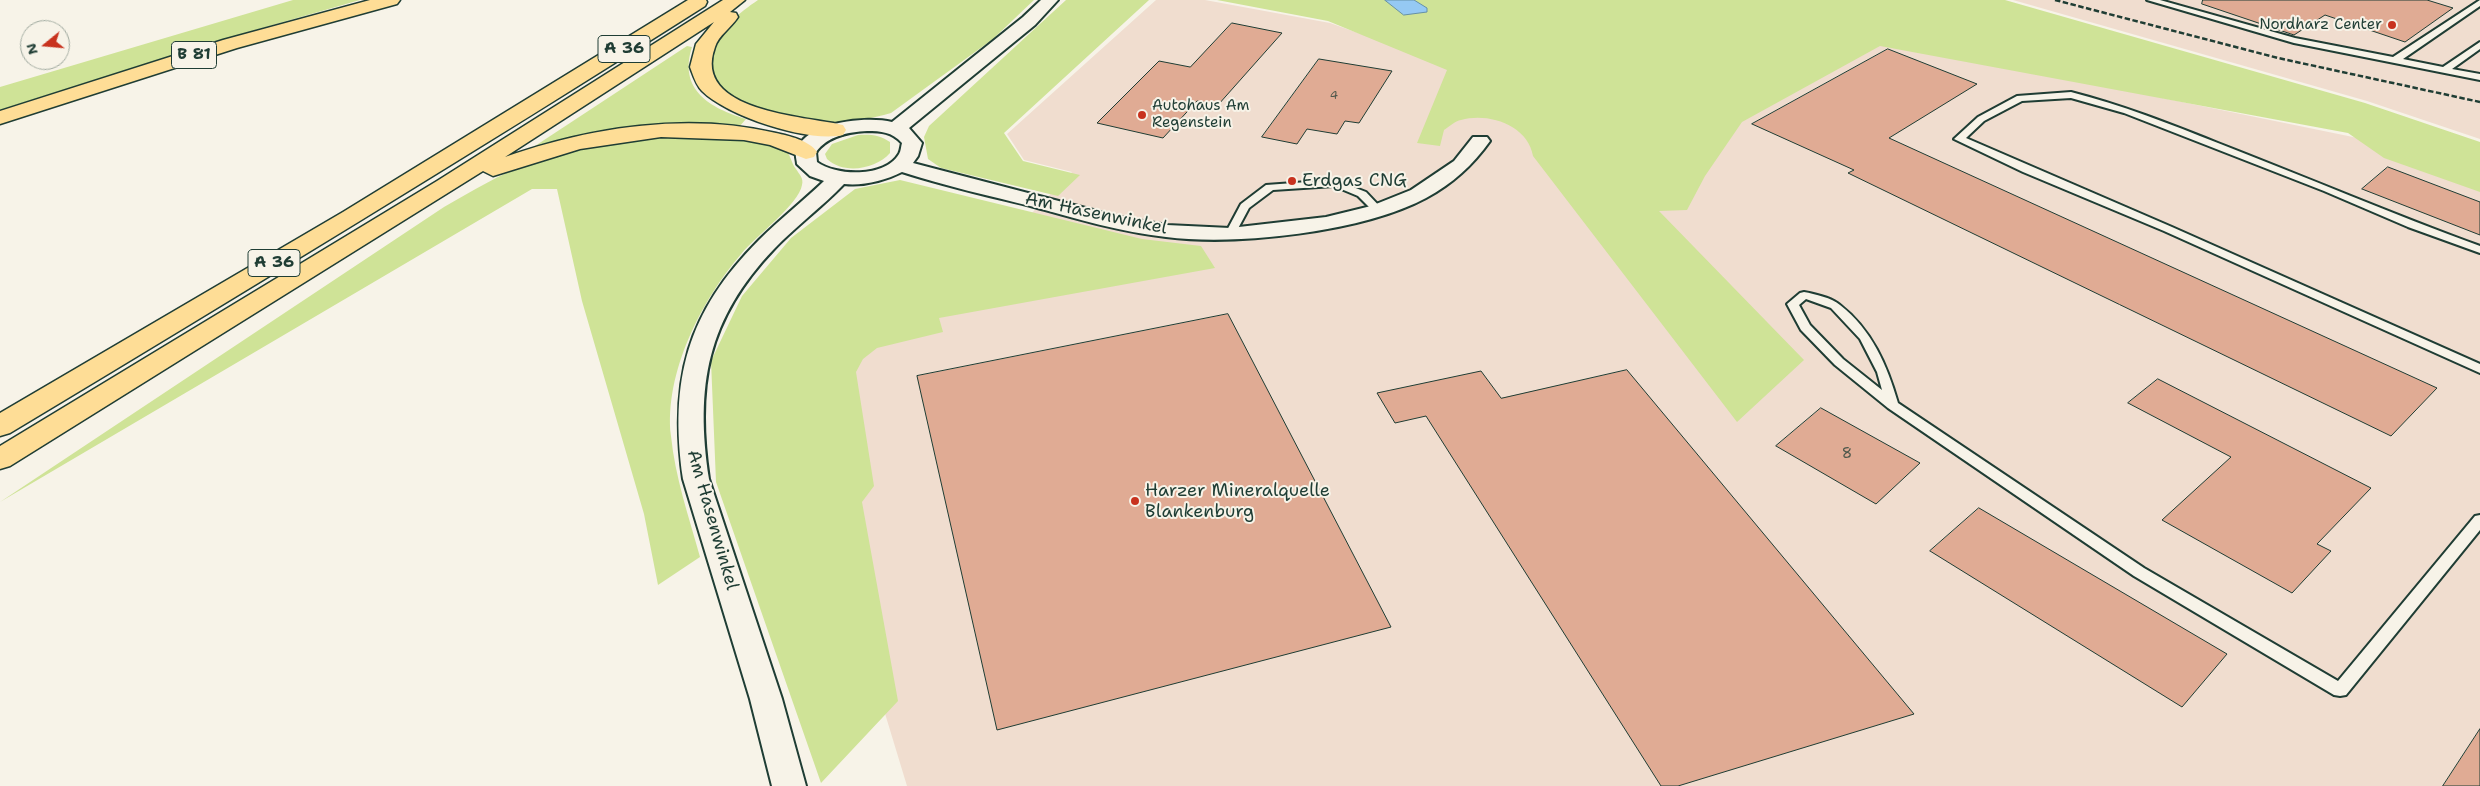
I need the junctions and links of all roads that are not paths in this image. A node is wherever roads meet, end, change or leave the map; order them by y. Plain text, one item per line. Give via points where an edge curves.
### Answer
1 (391, 0) edge
2 (702, 0) edge
3 (1050, 0) edge
4 (2150, 0) edge
5 (2480, 2) edge
6 (732, 3) edge
7 (2480, 44) edge
8 (2395, 60) junction
9 (2444, 70) junction
10 (2480, 77) edge
11 (0, 118) edge
12 (896, 129) junction
13 (835, 130) junction
14 (1480, 141) dead end
15 (806, 152) junction
16 (899, 165) junction
17 (838, 178) junction
18 (445, 186) junction
19 (1378, 210) junction
20 (1230, 234) junction
21 (2480, 250) edge
22 (2480, 369) edge
23 (1892, 405) junction
24 (0, 426) edge
25 (0, 459) edge
26 (2480, 520) edge
27 (790, 786) edge

1 - 11 main road, B 81 via 230,44
2 - 24 main road, A 36 via 254,276
3 - 12 street via 1029,21
4 - 8 lane via 2294,40
5 - 8 lane
6 - 13 main road via 732,15 713,31 700,52 701,72 712,89 748,112 800,127
6 - 18 main road, A 36
7 - 9 lane
8 - 9 lane
9 - 10 lane
12 - 13 street via 868,125
12 - 16 street via 912,143 909,154
13 - 15 street via 816,140
14 - 19 street, Am Hasenwinkel via 1461,165 1418,194
15 - 17 street via 807,164 813,170
15 - 18 main road via 775,140 741,133 668,129 630,132 557,147
16 - 17 street via 874,176
16 - 20 street, Am Hasenwinkel via 1119,223 1166,231
17 - 27 street, Am Hasenwinkel via 764,246 722,300 700,350 688,404 690,447 696,479 766,699
18 - 25 main road, A 36
19 - 20 street, Am Hasenwinkel via 1326,223
19 - 20 lane via 1362,194 1335,184 1270,187 1245,206
21 - 22 lane via 2412,226 2328,189 2128,111 2071,95 2020,98 1981,119 1959,139
23 - 23 lane via 1883,372 1865,337 1835,306 1804,295 1793,304 1805,327 1839,362
23 - 26 lane via 2138,572 2340,690

